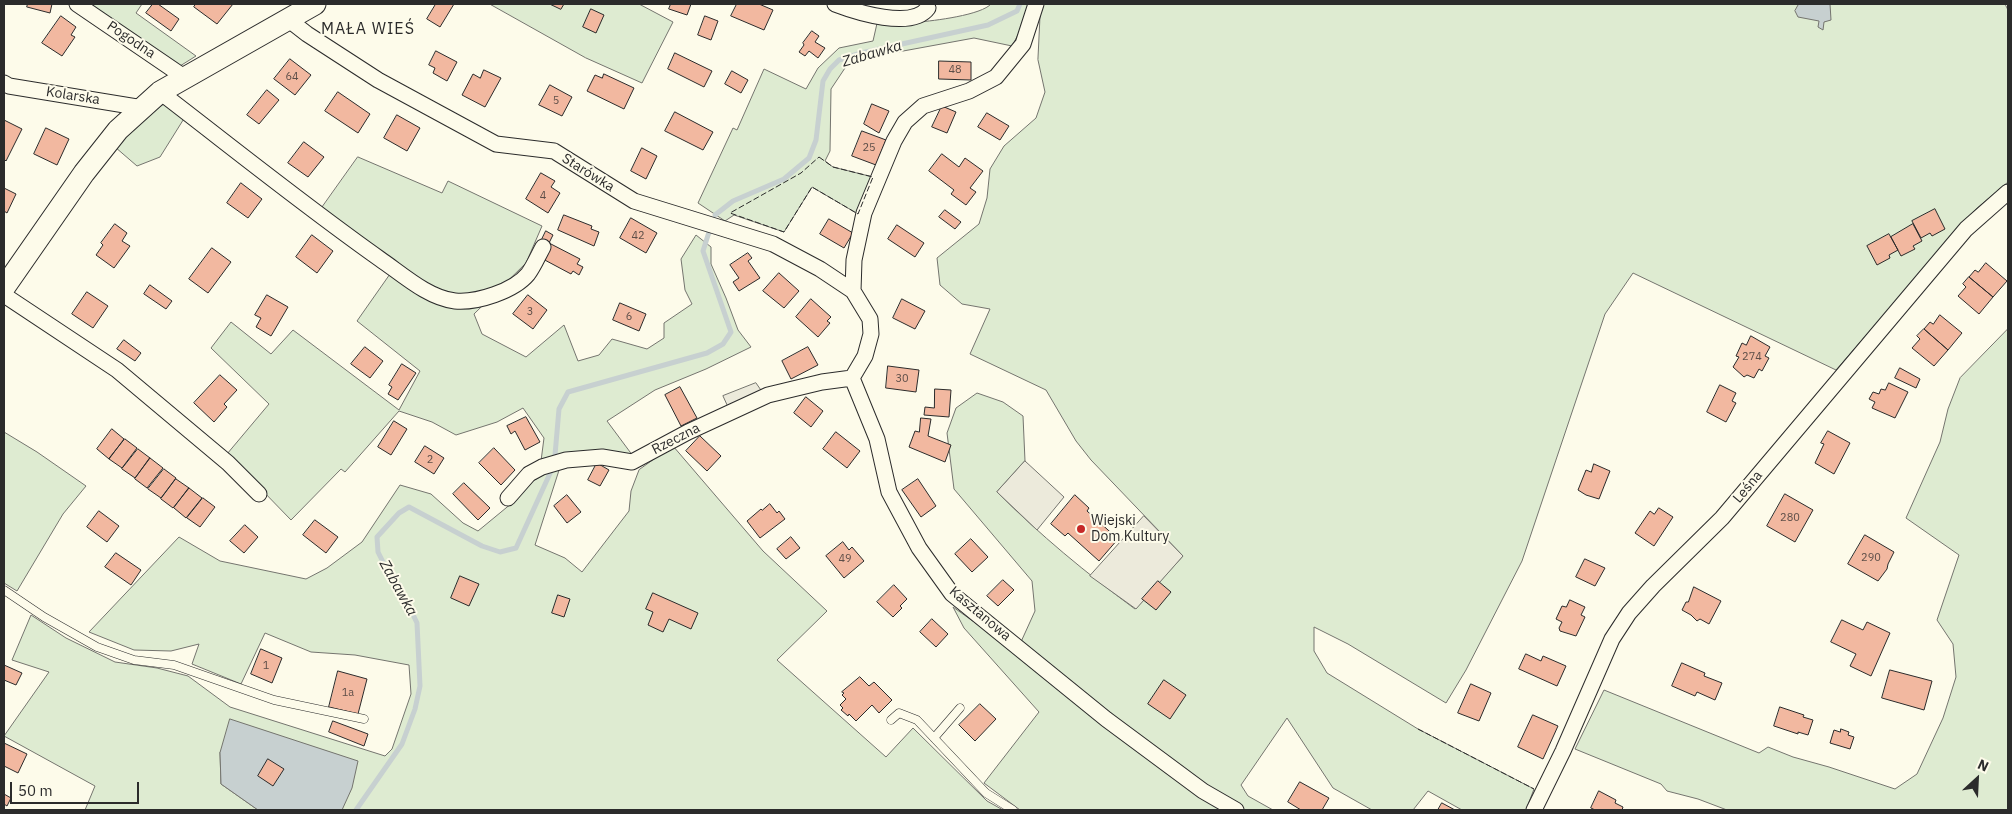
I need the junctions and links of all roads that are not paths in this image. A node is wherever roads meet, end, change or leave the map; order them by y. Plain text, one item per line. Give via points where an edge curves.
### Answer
1 (77, 4) edge
2 (315, 4) edge
3 (835, 4) edge
4 (1036, 4) edge
5 (928, 8) dead end
6 (289, 20) junction
7 (184, 77) junction
8 (4, 83) edge
9 (160, 92) junction
10 (143, 108) junction
11 (2008, 192) edge
12 (543, 248) dead end
13 (4, 288) edge
14 (853, 291) junction
15 (4, 295) edge
16 (852, 378) junction
17 (259, 494) dead end
18 (508, 498) dead end
19 (4, 590) edge
20 (960, 708) dead end
21 (364, 719) dead end
22 (891, 720) dead end
23 (934, 738) junction
24 (1013, 810) edge
25 (1236, 810) edge
26 (1534, 810) edge

1 - 7 street, Pogodna
2 - 6 street
3 - 5 street via 887,18 909,18
4 - 14 street via 1023,44 996,77 969,91 923,106 905,122 864,213 854,260
6 - 7 street
6 - 14 street, Starówka via 378,80 496,144 554,151 634,201 773,244
7 - 9 street
8 - 10 street, Kolarska
9 - 10 street
9 - 12 street via 349,238 440,297 454,301 475,300 504,290 528,274
10 - 13 street via 118,130 84,173
11 - 26 street, Leśna via 1966,229 1722,518 1629,613 1612,639
14 - 16 street, Starówka via 870,319 871,334 865,356
15 - 17 street via 117,370 228,463
16 - 18 street, Rzeczna via 768,395 632,462 602,457 566,460 542,467 529,474
16 - 25 street, Kasztanowa via 876,439 888,492 919,548 952,594 1113,724 1203,791
19 - 21 lane via 44,617 106,650 134,660 174,665 274,700
20 - 23 lane
22 - 23 lane via 899,714 917,720
23 - 24 lane via 986,793

